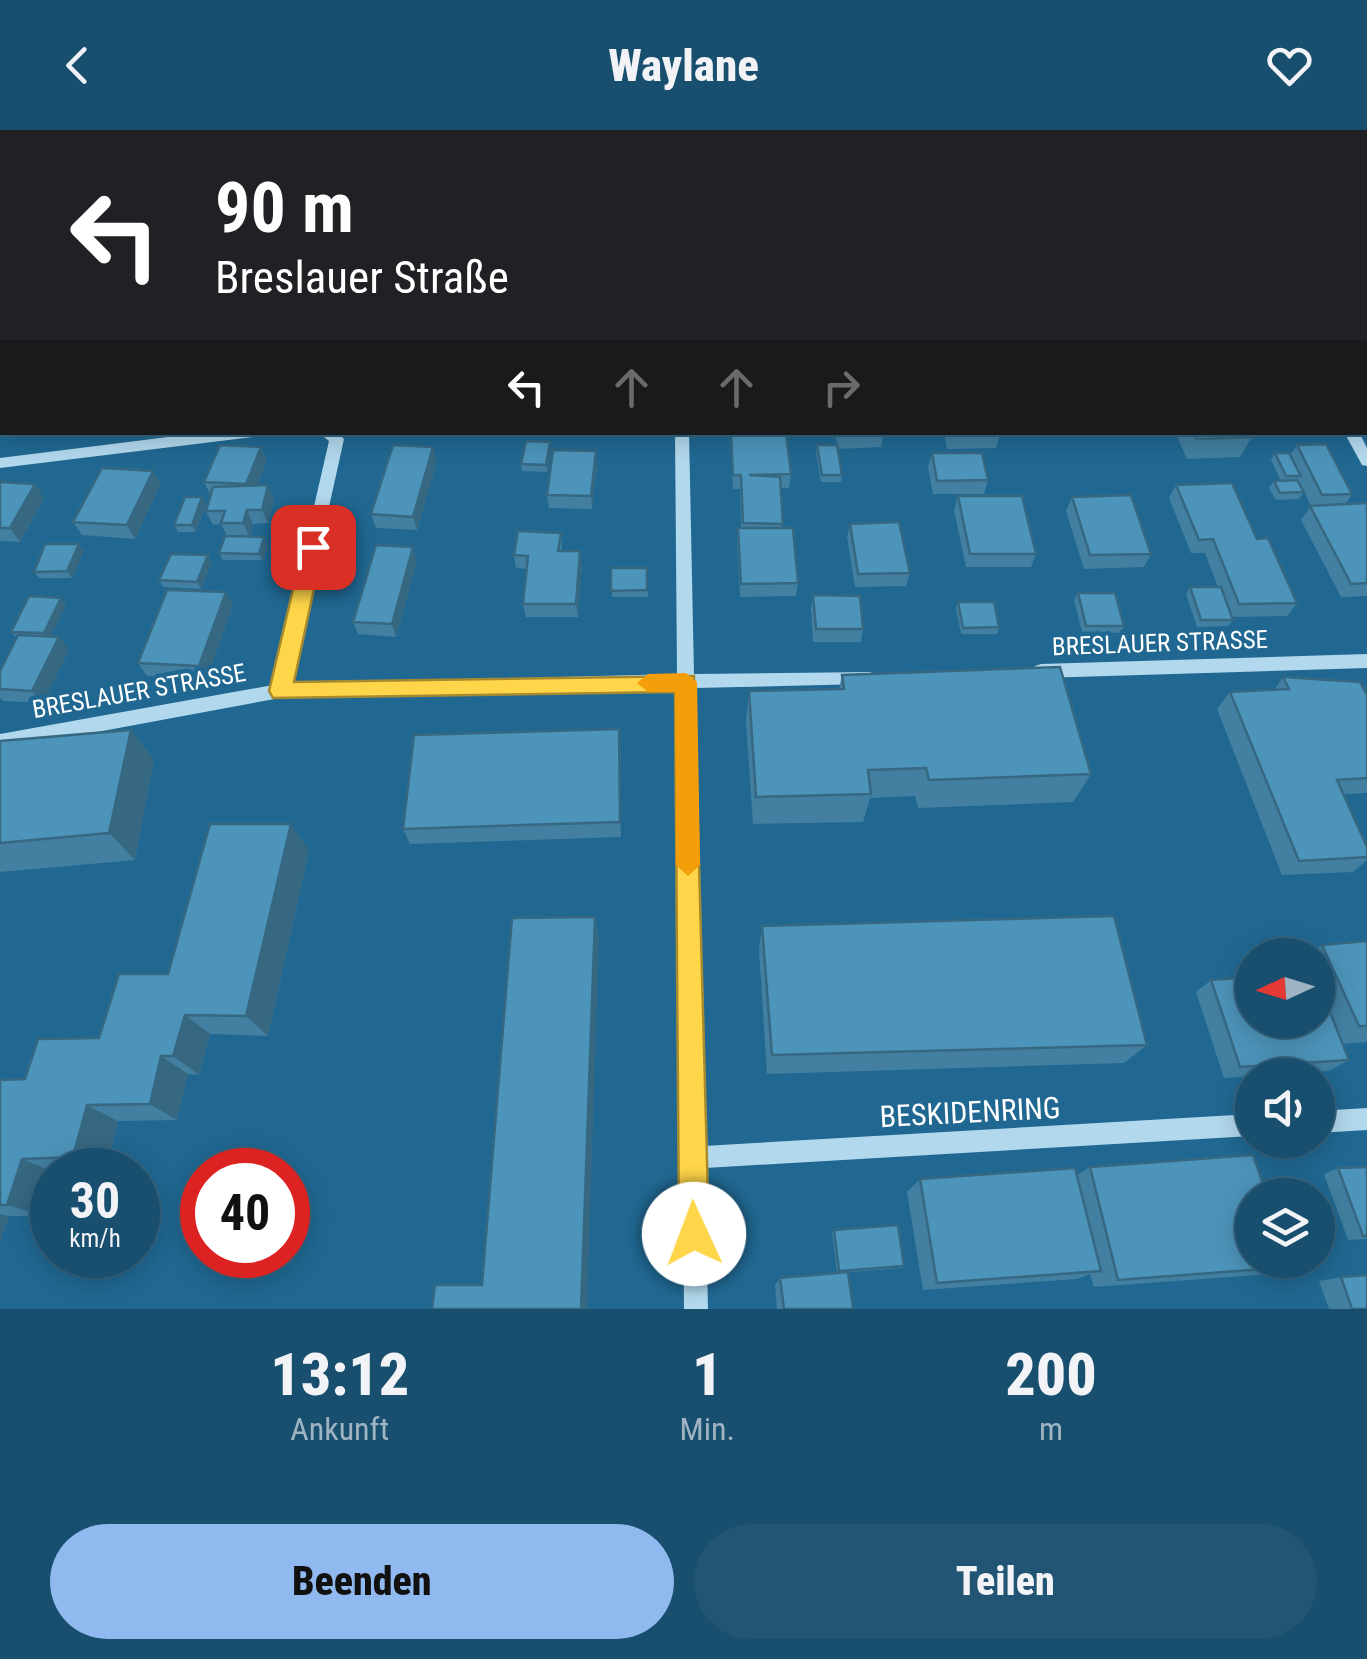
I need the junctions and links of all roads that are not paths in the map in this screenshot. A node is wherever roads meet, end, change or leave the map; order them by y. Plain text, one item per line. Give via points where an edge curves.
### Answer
1 (229, 435) edge
2 (330, 435) edge
3 (682, 435) edge
4 (1353, 435) edge
5 (1367, 461) edge
6 (0, 463) edge
7 (1367, 661) edge
8 (1017, 672) edge
9 (881, 676) edge
10 (686, 682) junction
11 (280, 691) junction
12 (0, 742) edge
13 (1367, 1119) edge
14 (1335, 1121) edge
15 (1235, 1126) edge
16 (692, 1158) junction
17 (696, 1309) edge

1 - 6 street
2 - 11 street via 337,439
3 - 10 street
4 - 5 street
7 - 8 street, BRESLAUER STRASSE
9 - 10 street, BRESLAUER STRASSE
10 - 11 street, BRESLAUER STRASSE
10 - 16 street
11 - 12 street, BRESLAUER STRASSE
13 - 14 street
15 - 16 street, BESKIDENRING
16 - 17 street

